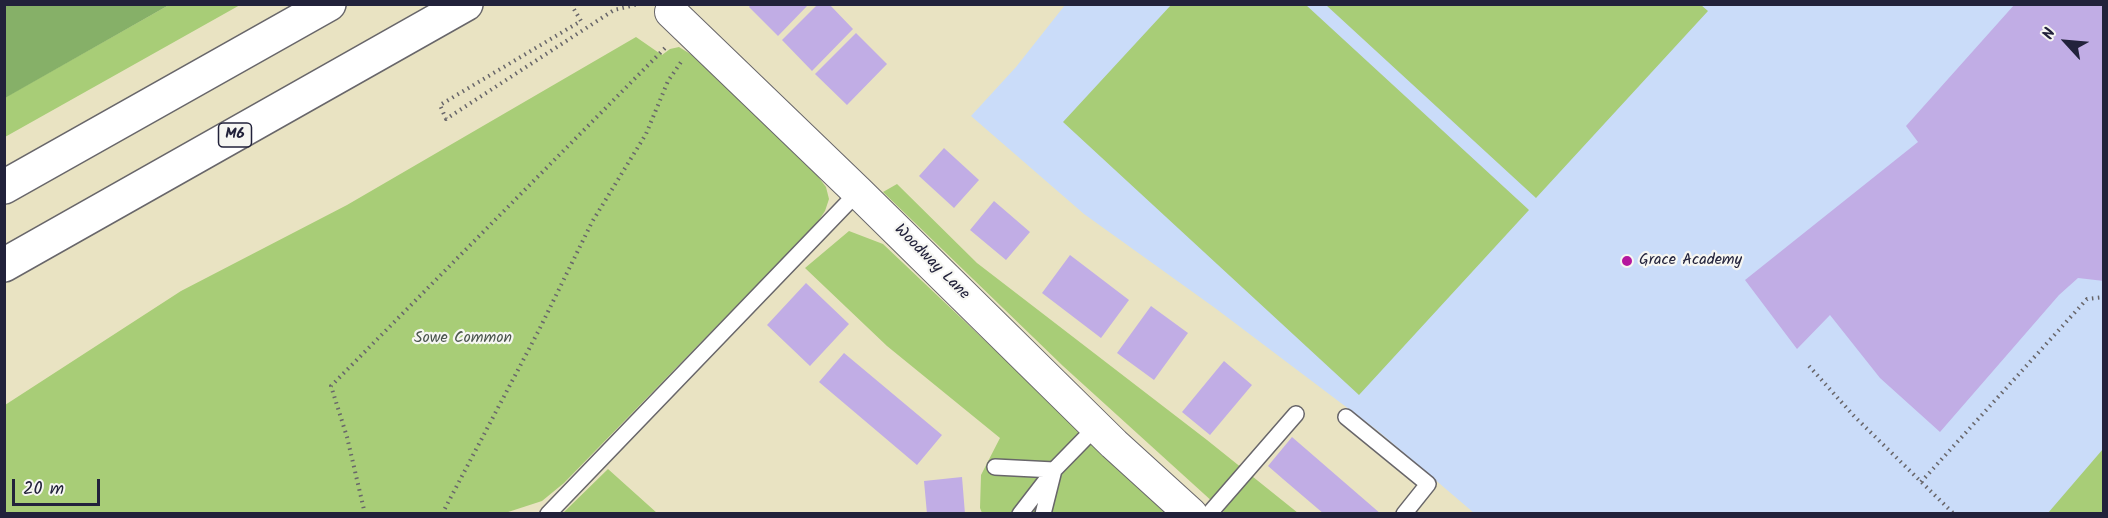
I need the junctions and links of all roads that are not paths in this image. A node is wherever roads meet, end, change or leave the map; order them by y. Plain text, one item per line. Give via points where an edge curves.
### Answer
1 (329, 4) edge
2 (466, 4) edge
3 (685, 26) road end
4 (4, 187) edge
5 (858, 192) junction
6 (4, 265) edge
7 (1296, 414) dead end
8 (1346, 417) dead end
9 (1097, 426) junction
10 (995, 467) dead end
11 (1054, 470) junction
12 (548, 513) edge
13 (1020, 513) edge
14 (1042, 513) edge
15 (1191, 513) edge
16 (1209, 513) edge
17 (1404, 513) edge

1 - 4 highway
2 - 6 highway, M6
3 - 5 street, Woodway Lane
5 - 9 street, Woodway Lane
5 - 12 lane
7 - 16 lane
8 - 17 lane via 1428,484
9 - 11 lane
9 - 15 street, Woodway Lane
10 - 11 lane
11 - 13 lane
11 - 14 lane

